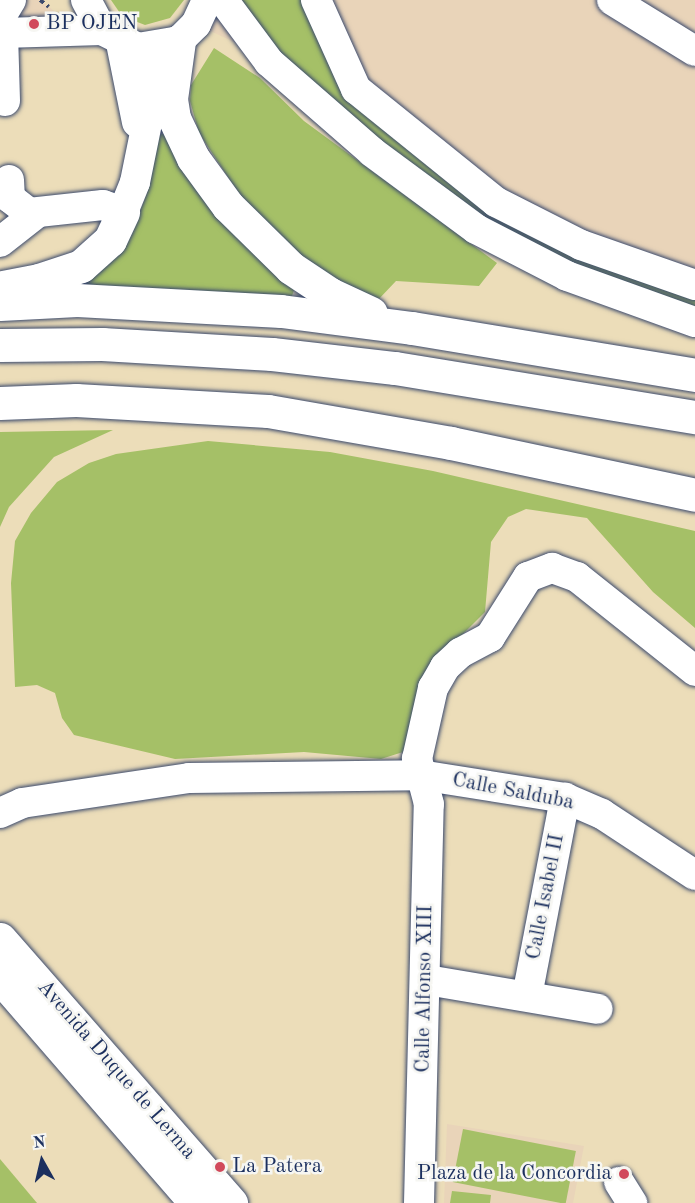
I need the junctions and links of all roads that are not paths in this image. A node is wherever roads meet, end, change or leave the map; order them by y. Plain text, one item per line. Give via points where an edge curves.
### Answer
1 (223, 0) edge
2 (316, 0) edge
3 (612, 0) edge
4 (85, 1) edge
5 (4, 16) edge
6 (184, 28) edge
7 (112, 37) junction
8 (695, 51) edge
9 (269, 62) junction
10 (5, 101) dead end
11 (142, 136) junction
12 (9, 180) dead end
13 (123, 212) junction
14 (38, 213) junction
15 (0, 242) edge
16 (695, 285) edge
17 (0, 287) edge
18 (0, 304) edge
19 (695, 322) edge
20 (412, 328) junction
21 (0, 345) edge
22 (695, 375) edge
23 (0, 403) edge
24 (695, 417) edge
25 (695, 495) edge
26 (695, 671) edge
27 (420, 775) junction
28 (565, 798) junction
29 (7, 805) edge
30 (695, 874) edge
31 (0, 939) edge
32 (0, 976) edge
33 (427, 980) junction
34 (527, 996) junction
35 (14, 1008) edge
36 (598, 1009) dead end
37 (196, 1203) edge
38 (231, 1203) edge
39 (419, 1203) edge

1 - 9 street
2 - 16 street via 356,89 496,202 581,245
3 - 8 street
4 - 7 street
5 - 7 street
5 - 10 street
6 - 7 street
6 - 9 street
6 - 11 street via 150,66 148,118
6 - 20 main road via 172,80 174,118 193,158 228,207 308,280 356,307
7 - 11 street
9 - 19 street via 372,152 476,229 567,276
11 - 13 street via 135,182
12 - 14 street via 10,198 15,205
13 - 14 street via 103,205
13 - 17 main road via 110,240 81,266 39,280
14 - 15 street
18 - 20 main road via 152,302 281,311
20 - 22 main road
21 - 24 main road via 102,344 272,354 395,368
23 - 25 main road via 76,400 268,411 451,443
26 - 27 street, Calle Alfonso XIII via 577,577 552,568 537,571 519,587 490,637 460,653 445,667 429,704 417,759
27 - 28 street, Calle Salduba
27 - 29 street, Calle Salduba via 189,778
27 - 33 street, Calle Alfonso XIII via 429,804
28 - 30 street, Calle Salduba via 602,814
28 - 34 street, Calle Isabel II
31 - 38 main road, Avenida Duque de Lerma
32 - 35 main road, Avenida Duque de Lerma
33 - 34 street
33 - 39 street, Calle Alfonso XIII
34 - 36 street
35 - 37 main road, Avenida Duque de Lerma

